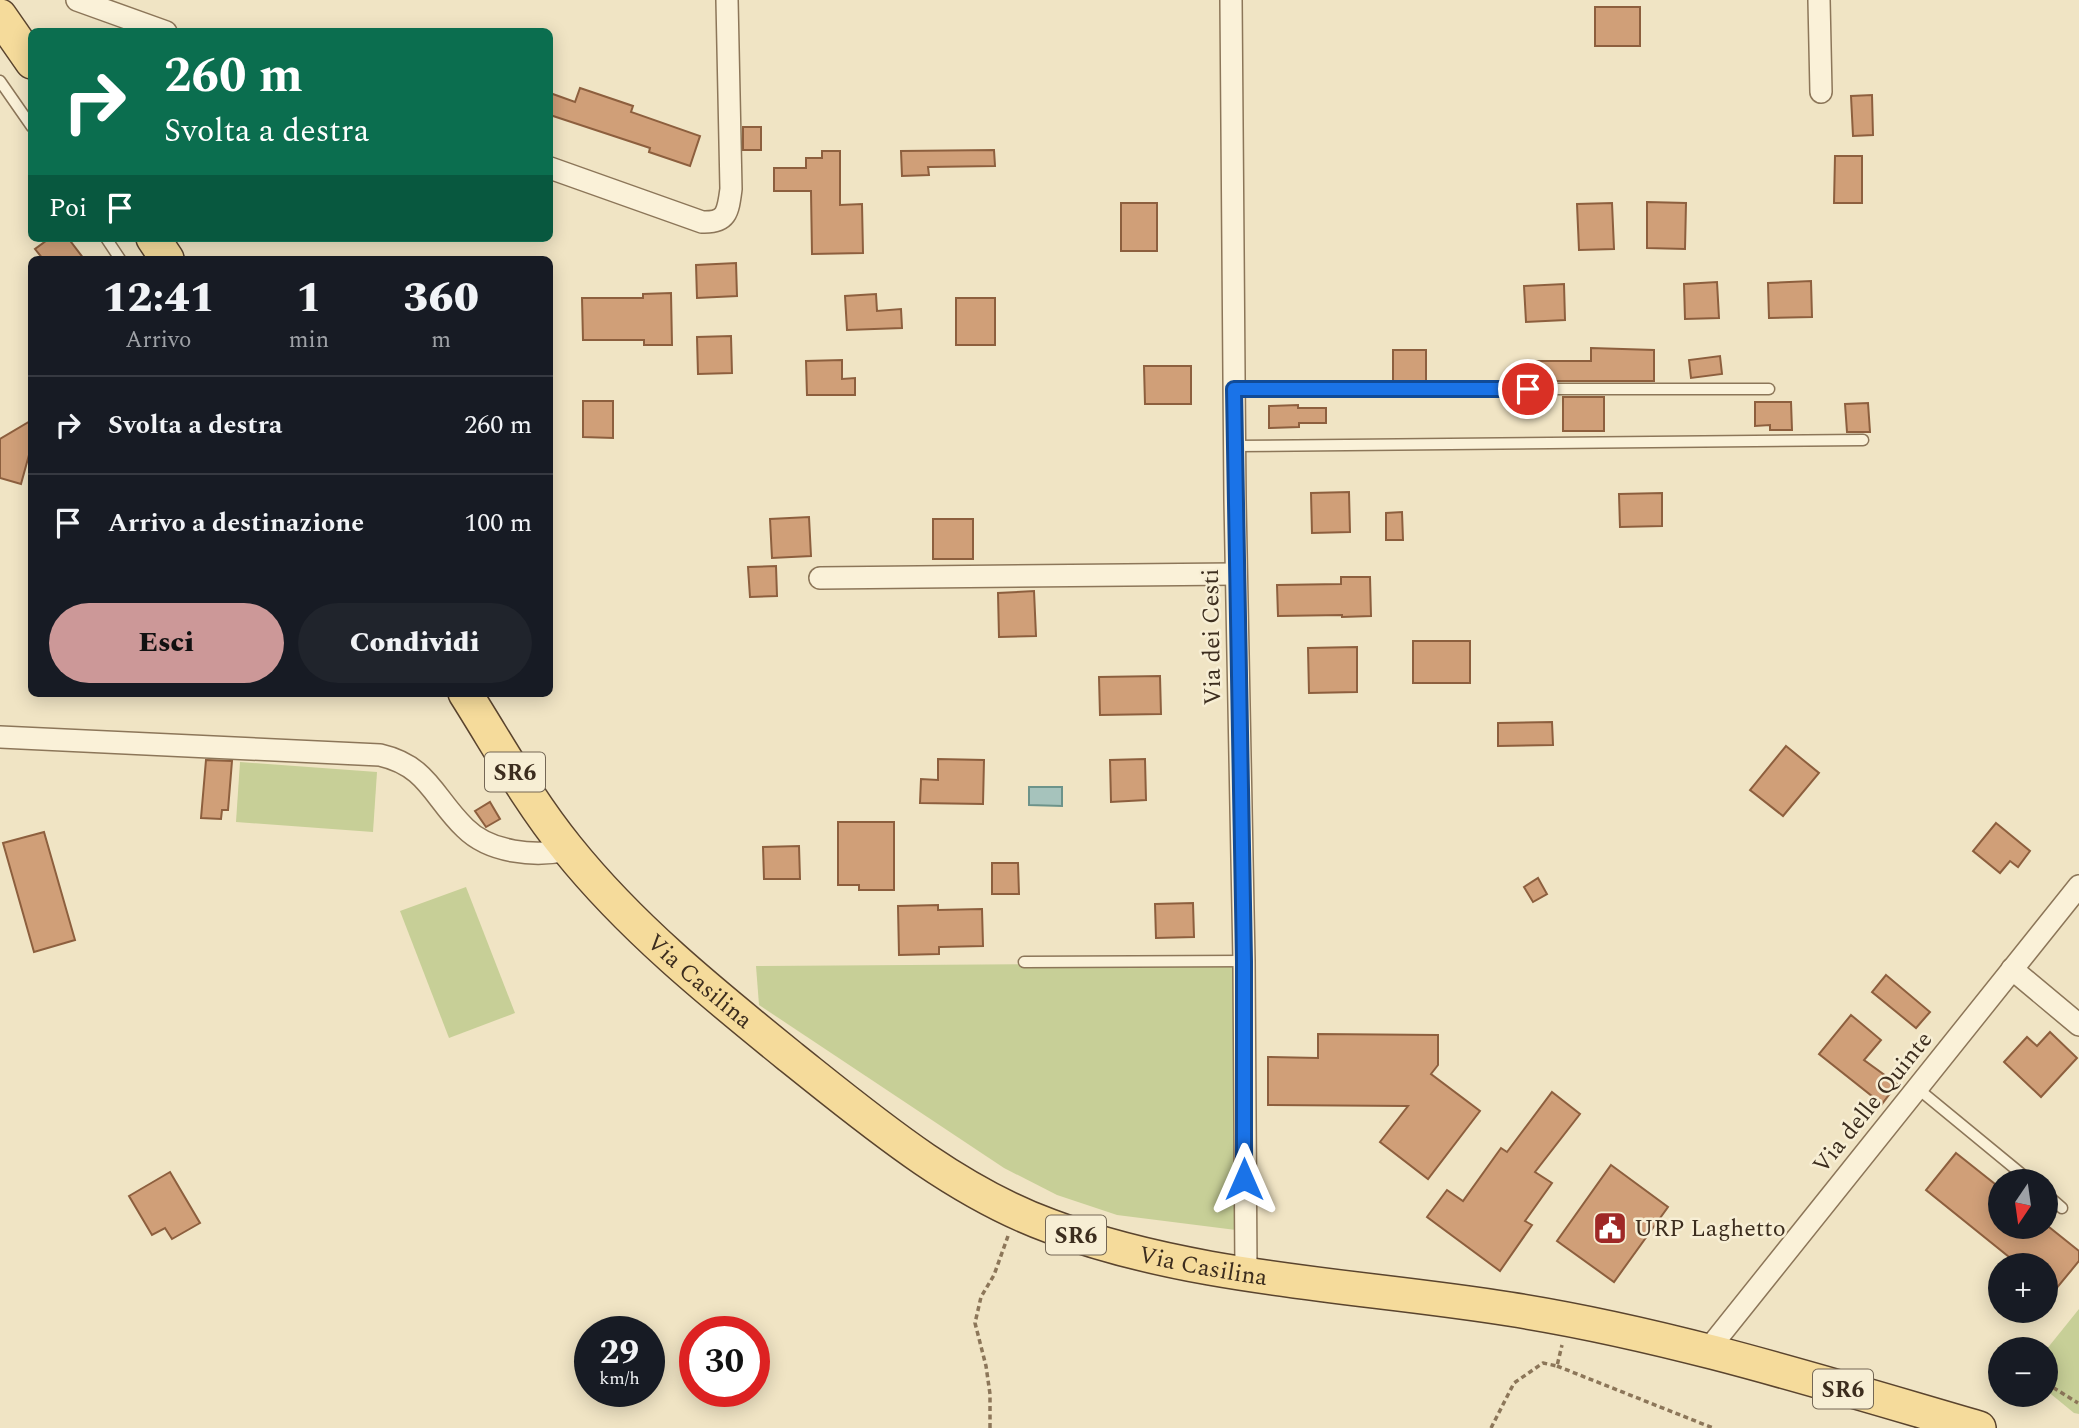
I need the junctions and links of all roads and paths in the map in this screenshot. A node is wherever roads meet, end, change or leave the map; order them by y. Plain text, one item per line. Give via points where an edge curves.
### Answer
1 (77, 0) edge
2 (727, 0) edge
3 (1231, 0) edge
4 (1819, 0) edge
5 (0, 16) edge
6 (155, 28) edge
7 (28, 56) edge
8 (0, 81) edge
9 (1821, 92) dead end
10 (28, 122) edge
11 (553, 169) edge
12 (1234, 389) junction
13 (1769, 389) dead end
14 (1863, 440) dead end
15 (1234, 446) junction
16 (1236, 574) junction
17 (820, 578) dead end
18 (468, 697) edge
19 (0, 737) edge
20 (568, 850) junction
21 (2079, 886) edge
22 (1244, 961) junction
23 (1024, 962) dead end
24 (2012, 969) junction
25 (2079, 1025) edge
26 (1917, 1088) junction
27 (2015, 1169) edge
28 (2058, 1204) edge
29 (2062, 1208) dead end
30 (1008, 1236) dead end
31 (1245, 1273) junction
32 (1568, 1320) junction
33 (1707, 1351) junction
34 (1558, 1366) junction
35 (2058, 1390) edge
36 (2079, 1402) edge
37 (990, 1428) edge
38 (1491, 1428) edge
39 (1713, 1428) edge
40 (1979, 1428) edge

1 - 6 street
2 - 11 street via 730,189 721,219 702,222
3 - 12 street, Via dei Cesti
4 - 9 street
5 - 7 main road
8 - 10 lane
12 - 13 lane
12 - 15 street, Via dei Cesti
14 - 15 lane
15 - 16 street, Via dei Cesti
16 - 17 street
16 - 22 street, Via dei Cesti
18 - 20 main road, Via Casilina / SR6
19 - 20 street via 380,755 417,771 478,838 518,852
20 - 31 main road, Via Casilina / SR6 via 633,919 749,1023 874,1122 961,1181 1021,1214 1077,1236
21 - 24 street, Via delle Quinte
22 - 23 lane
22 - 31 street, Via dei Cesti
24 - 25 street
24 - 26 street, Via delle Quinte
26 - 27 lane
26 - 33 street, Via delle Quinte
28 - 29 lane
30 - 37 path via 981,1297 975,1324 986,1366
31 - 32 main road, Via Casilina / SR6
32 - 33 main road, Via Casilina / SR6
32 - 34 path
33 - 40 main road, Via Casilina / SR6
34 - 38 path via 1543,1363 1514,1383
34 - 39 path
35 - 36 path

